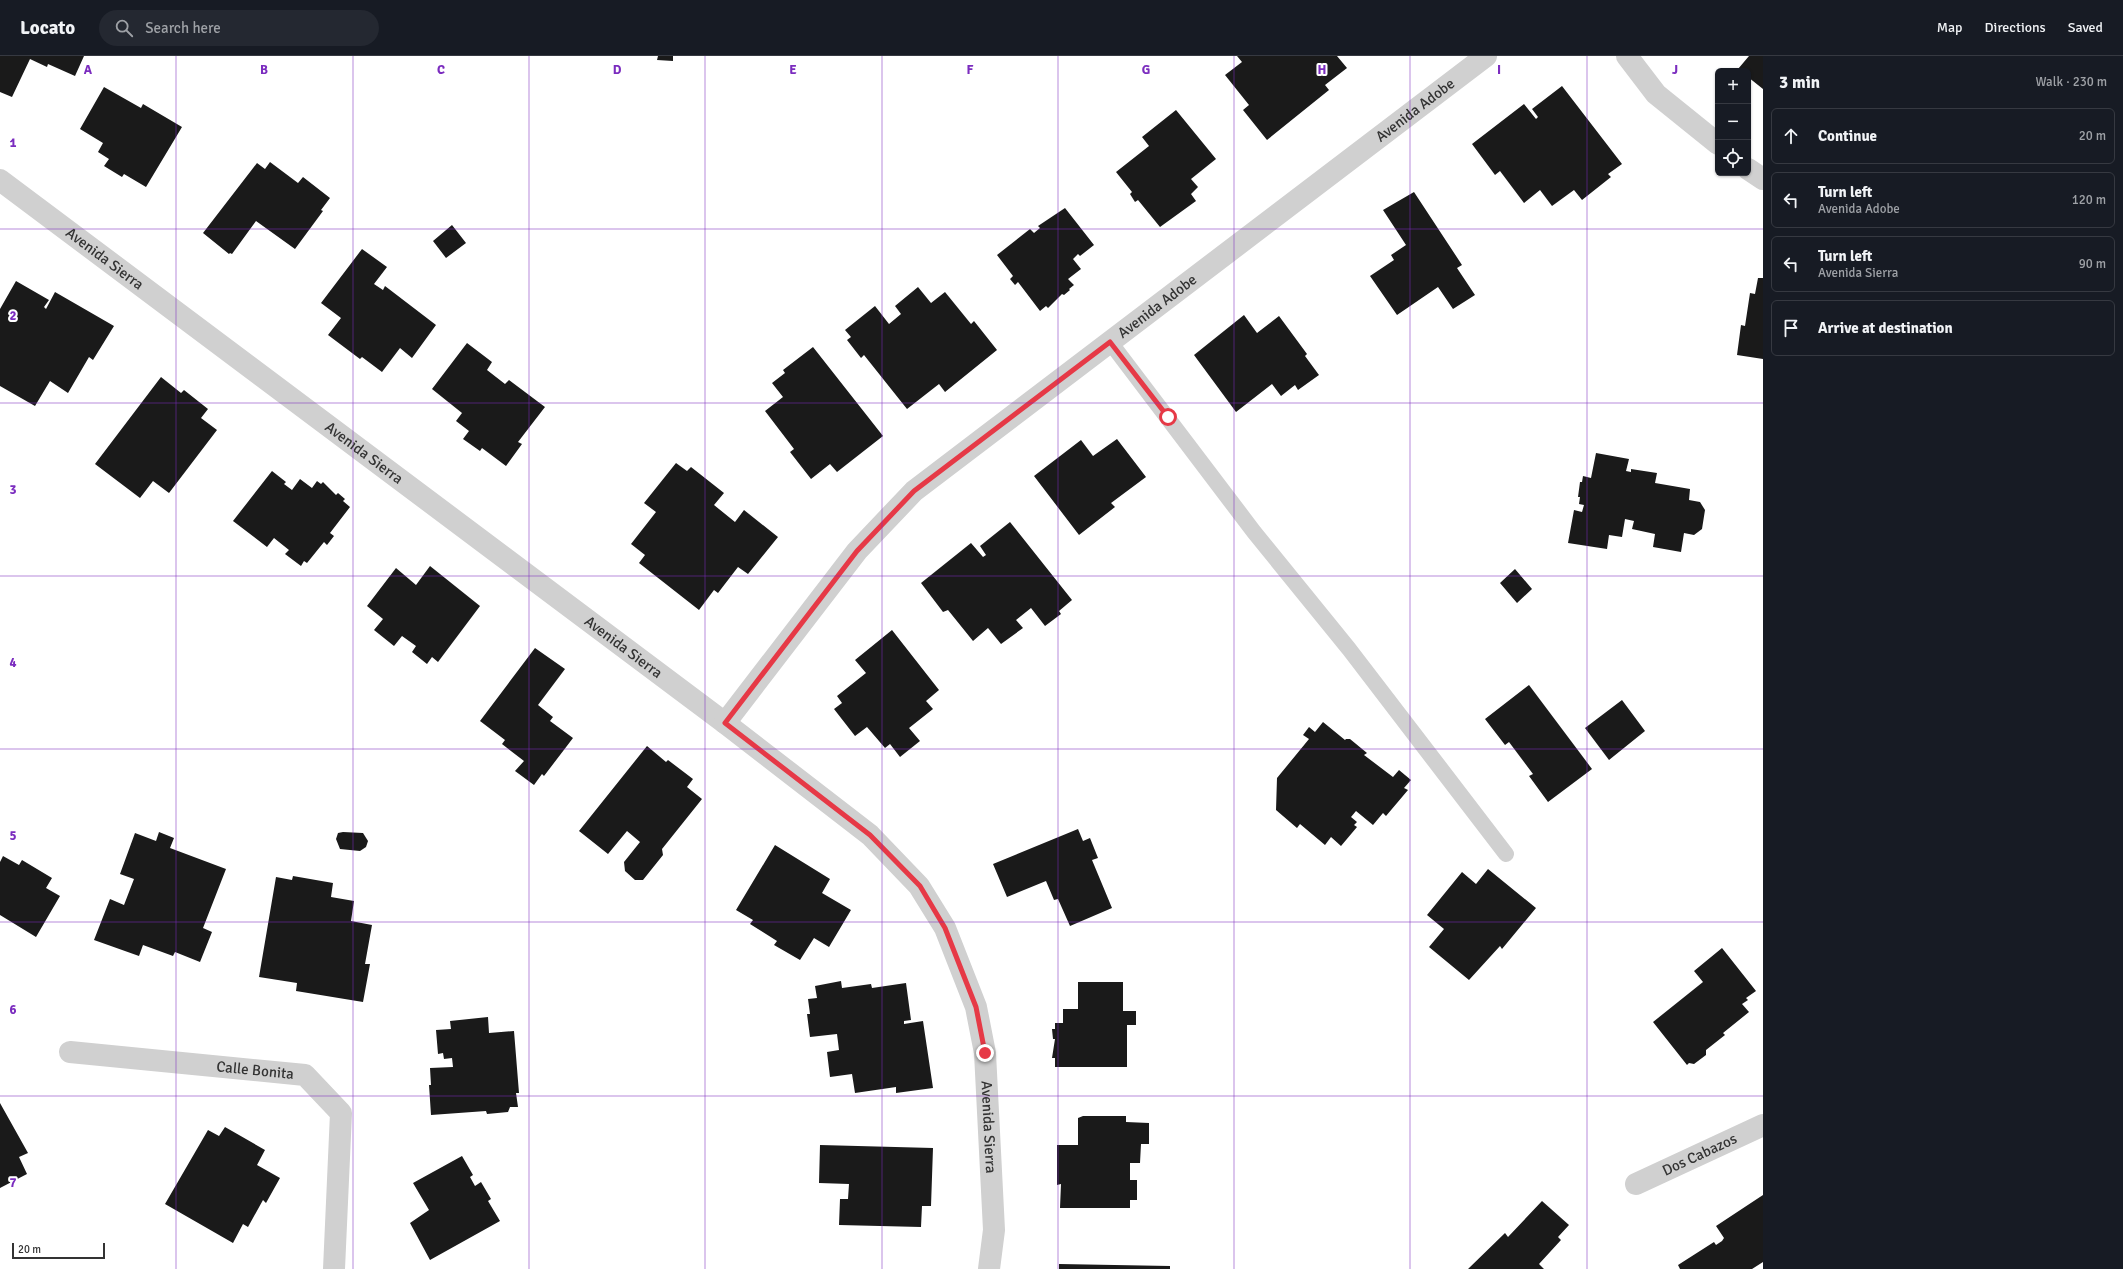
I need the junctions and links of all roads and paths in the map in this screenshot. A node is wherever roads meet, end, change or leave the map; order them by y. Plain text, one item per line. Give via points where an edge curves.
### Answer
1 (1486, 56) edge
2 (1627, 56) edge
3 (1715, 142) edge
4 (1751, 171) edge
5 (1763, 179) edge
6 (0, 180) edge
7 (1110, 342) junction
8 (725, 723) junction
9 (1506, 854) dead end
10 (70, 1052) dead end
11 (1763, 1125) edge
12 (1636, 1184) dead end
13 (334, 1269) edge
14 (989, 1269) edge

1 - 7 street, Avenida Adobe
2 - 3 street via 1656,94
4 - 5 street
6 - 8 street, Avenida Sierra
7 - 8 street, Avenida Adobe via 914,491 857,551
7 - 9 lane via 1254,532 1349,649
8 - 14 street, Avenida Sierra via 870,835 920,886 945,928 976,1007 985,1053 994,1230
10 - 13 street, Calle Bonita via 305,1075 340,1113
11 - 12 street, Dos Cabazos

